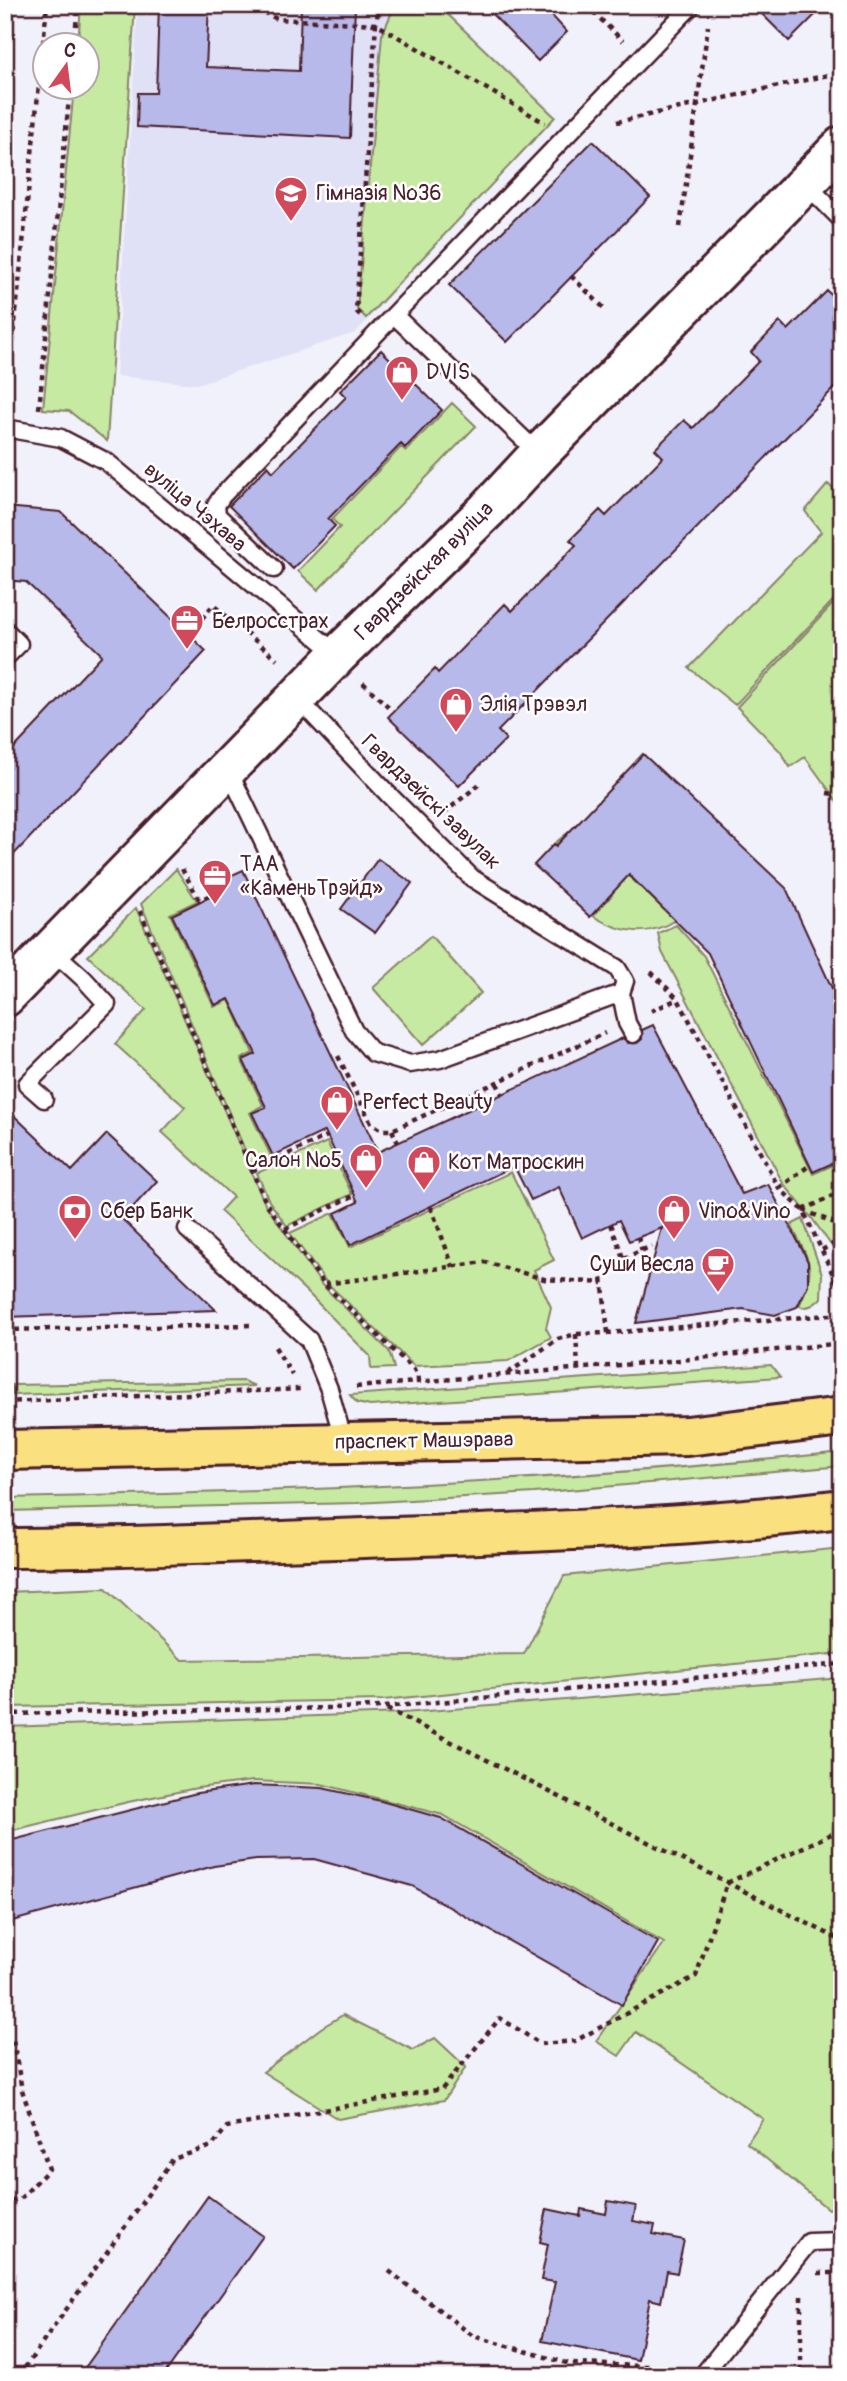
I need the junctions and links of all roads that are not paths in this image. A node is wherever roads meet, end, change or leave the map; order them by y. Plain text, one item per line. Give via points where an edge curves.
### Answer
1 (692, 5) edge
2 (842, 146) edge
3 (805, 183) junction
4 (842, 219) edge
5 (394, 315) junction
6 (5, 428) edge
7 (539, 454) junction
8 (274, 569) dead end
9 (5, 630) edge
10 (5, 658) edge
11 (346, 665) junction
12 (297, 698) junction
13 (228, 769) junction
14 (51, 949) junction
15 (621, 993) junction
16 (5, 997) edge
17 (630, 1028) road end
18 (44, 1098) dead end
19 (187, 1229) dead end
20 (842, 1417) edge
21 (344, 1442) junction
22 (5, 1450) edge
23 (842, 1509) edge
24 (5, 1548) edge
25 (842, 2241) edge
26 (702, 2376) edge

1 - 5 lane
2 - 3 street, Гвардзейская вуліца
3 - 4 lane
3 - 7 street, Гвардзейская вуліца
5 - 7 lane
5 - 8 lane via 216,505 217,515
6 - 11 lane, вуліца Чэхава via 61,438 107,462
7 - 11 street, Гвардзейская вуліца
9 - 10 lane via 19,644
11 - 12 street, Гвардзейская вуліца
12 - 13 street, Гвардзейская вуліца
12 - 15 lane, Гвардзейскі завулак via 472,878 617,968 625,981
13 - 14 street, Гвардзейская вуліца
13 - 15 lane via 354,1031 373,1053 410,1064 440,1059
14 - 16 street, Гвардзейская вуліца
14 - 18 lane via 107,1003 27,1084
15 - 17 lane
19 - 21 lane via 309,1340
20 - 21 main road, праспект Машэрава via 687,1436
21 - 22 main road, праспект Машэрава
23 - 24 main road via 573,1531
25 - 26 lane via 809,2242

